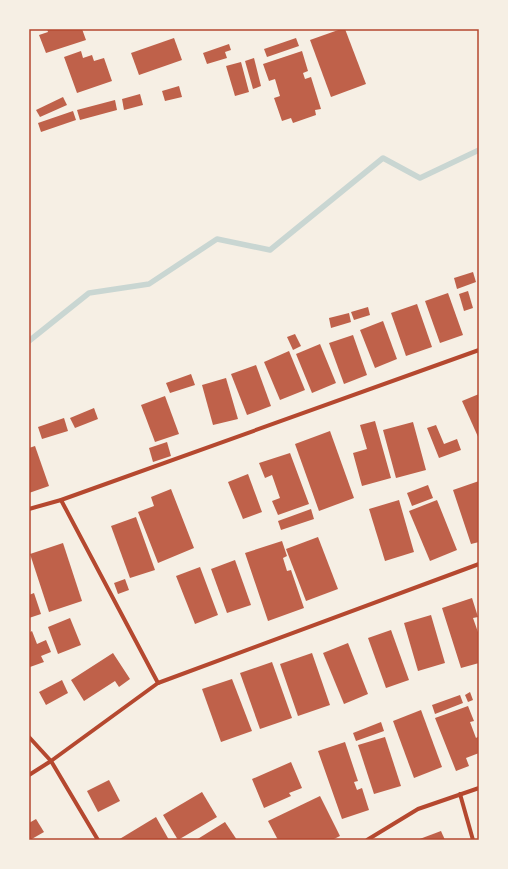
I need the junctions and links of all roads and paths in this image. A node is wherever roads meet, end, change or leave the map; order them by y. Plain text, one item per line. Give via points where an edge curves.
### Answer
1 (479, 350) edge
2 (61, 500) junction
3 (29, 509) edge
4 (479, 564) edge
5 (158, 683) junction
6 (29, 737) edge
7 (51, 761) junction
8 (29, 775) edge
9 (479, 788) edge
10 (460, 794) junction
11 (98, 840) edge
12 (367, 840) edge
13 (473, 840) edge

1 - 2 street
2 - 3 street
2 - 5 street
4 - 5 street
5 - 7 street
6 - 7 street
7 - 8 street
7 - 11 street
9 - 10 street
10 - 12 street via 418,809
10 - 13 street

